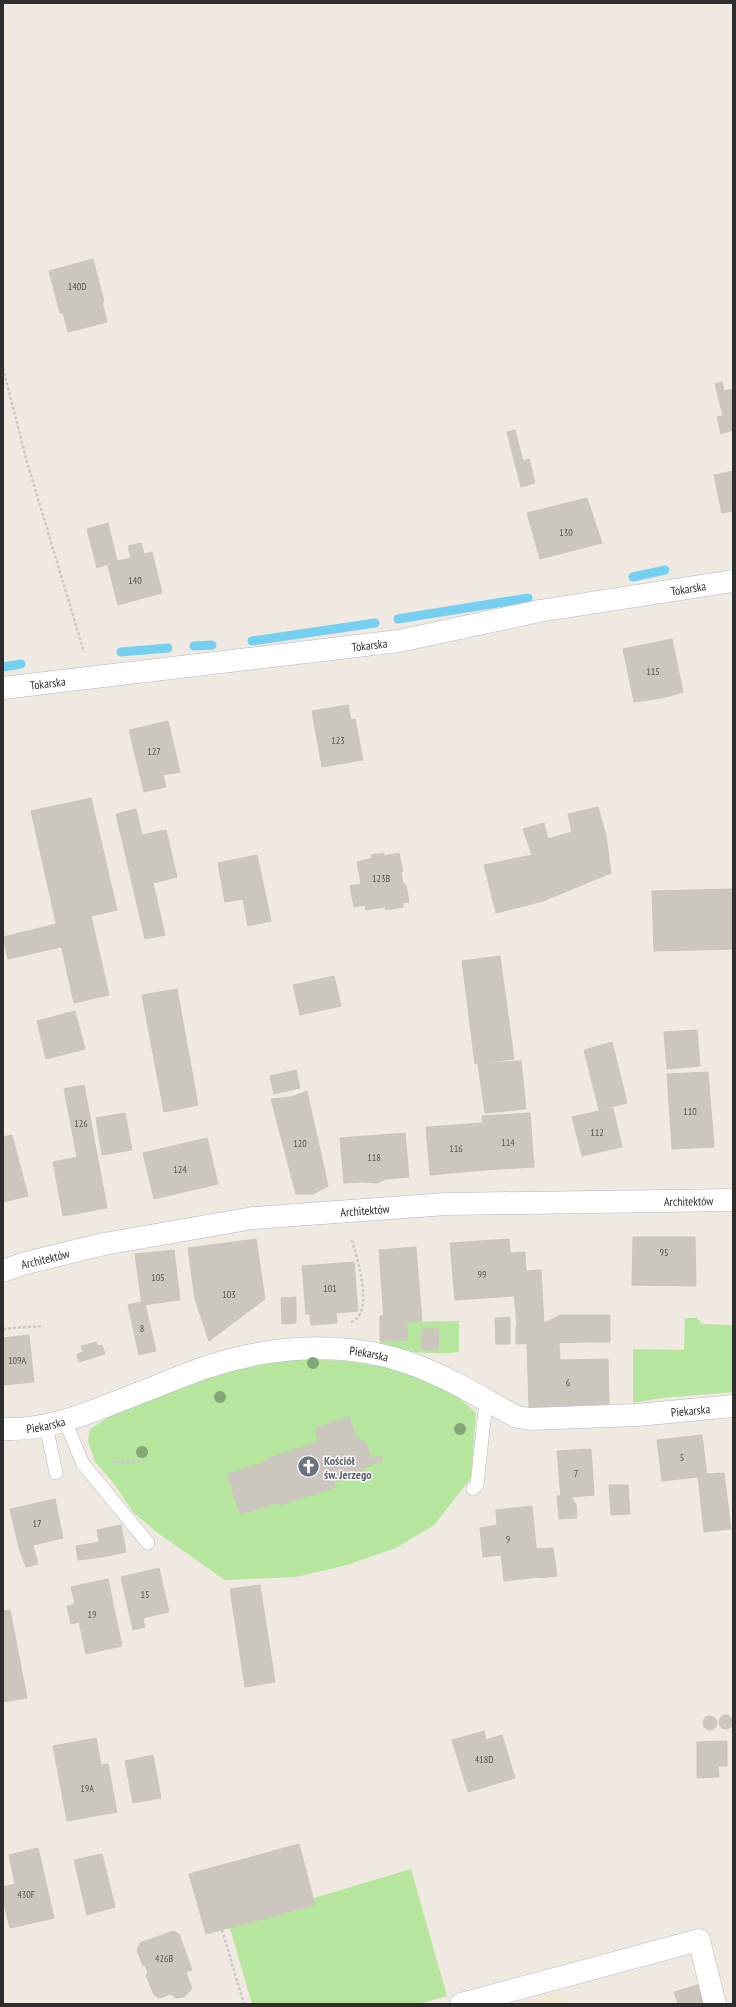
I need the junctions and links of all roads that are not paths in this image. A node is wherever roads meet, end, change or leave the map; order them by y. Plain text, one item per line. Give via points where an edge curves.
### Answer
1 (733, 581) edge
2 (3, 688) edge
3 (733, 1200) edge
4 (3, 1271) edge
5 (486, 1401) junction
6 (733, 1406) edge
7 (55, 1423) junction
8 (3, 1429) edge
9 (56, 1473) dead end
10 (473, 1489) dead end
11 (148, 1543) dead end
12 (461, 2004) edge
13 (715, 2004) edge

1 - 2 street, Tokarska via 539,611 399,641
3 - 4 street, Architektów via 446,1204 253,1218 104,1244
5 - 6 street, Piekarska via 517,1417 530,1419 637,1415
5 - 7 street, Piekarska via 438,1375 406,1362 339,1348 308,1347 254,1354 205,1368
5 - 10 lane via 477,1485
7 - 8 street, Piekarska via 25,1430
7 - 9 lane
7 - 11 lane via 83,1464
12 - 13 street via 699,1940

